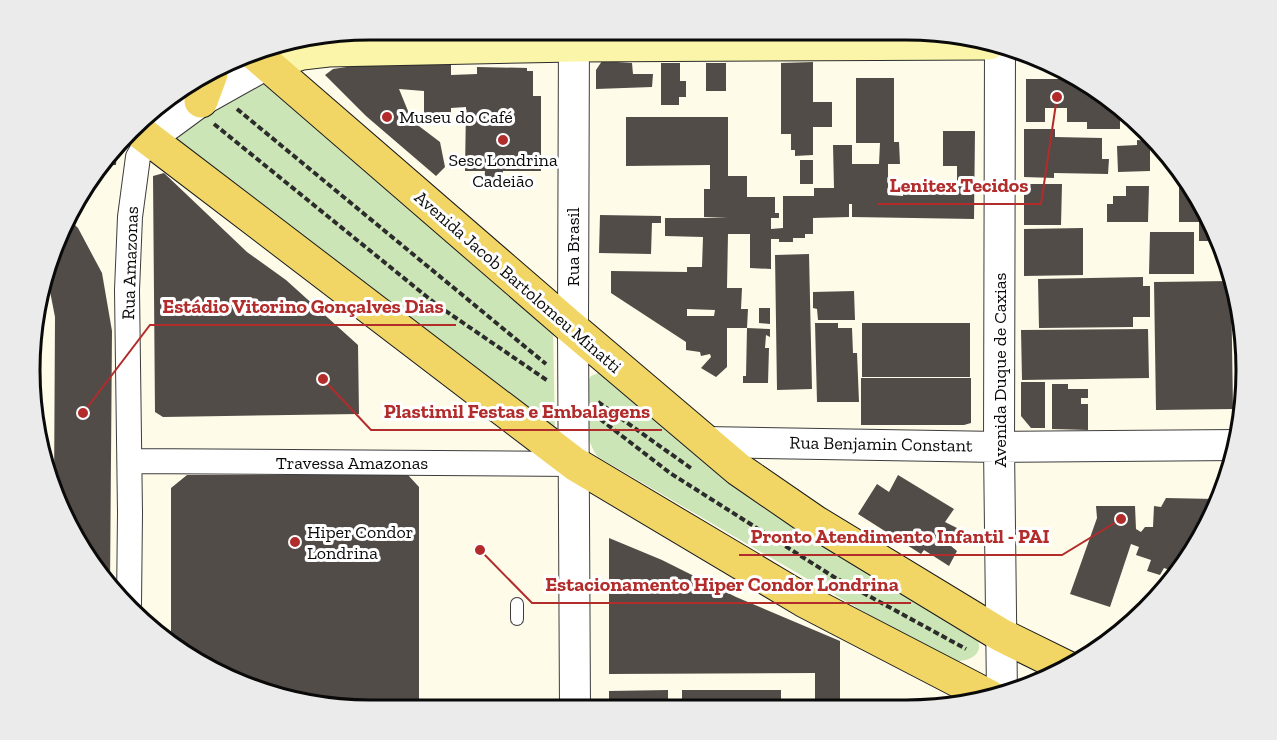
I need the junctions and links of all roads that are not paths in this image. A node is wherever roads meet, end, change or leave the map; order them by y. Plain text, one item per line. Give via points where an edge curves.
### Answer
1 (533, 40) edge
2 (574, 40) edge
3 (740, 40) edge
4 (944, 42) edge
5 (1000, 54) edge
6 (267, 57) edge
7 (261, 59) edge
8 (250, 64) edge
9 (206, 88) edge
10 (142, 135) edge
11 (573, 329) junction
12 (705, 442) junction
13 (1227, 445) edge
14 (999, 447) junction
15 (130, 461) junction
16 (575, 464) junction
17 (129, 595) edge
18 (517, 604) dead end
19 (517, 619) dead end
20 (1001, 635) junction
21 (1058, 663) edge
22 (1002, 685) edge
23 (979, 691) edge
24 (575, 700) edge

1 - 6 main road via 328,50
2 - 11 street, Rua Brasil
3 - 4 main road
5 - 14 street, Avenida Duque de Caxias
7 - 11 main road, Avenida Jacob Bartolomeu Minatti
8 - 9 street
9 - 10 street
10 - 15 street, Rua Amazonas via 130,218 127,290
10 - 16 main road
11 - 12 main road, Avenida Jacob Bartolomeu Minatti
11 - 16 street, Rua Brasil
12 - 14 street, Rua Benjamin Constant
12 - 20 main road, Avenida Jacob Bartolomeu Minatti via 815,522
13 - 14 street, Rua Benjamin Constant
14 - 20 street, Avenida Duque de Caxias
15 - 16 street, Travessa Amazonas
15 - 17 street, Rua Amazonas
16 - 23 main road via 805,601
16 - 24 street, Rua Brasil
18 - 19 lane
20 - 21 main road, Avenida Jacob Bartolomeu Minatti
20 - 22 street, Avenida Duque de Caxias

